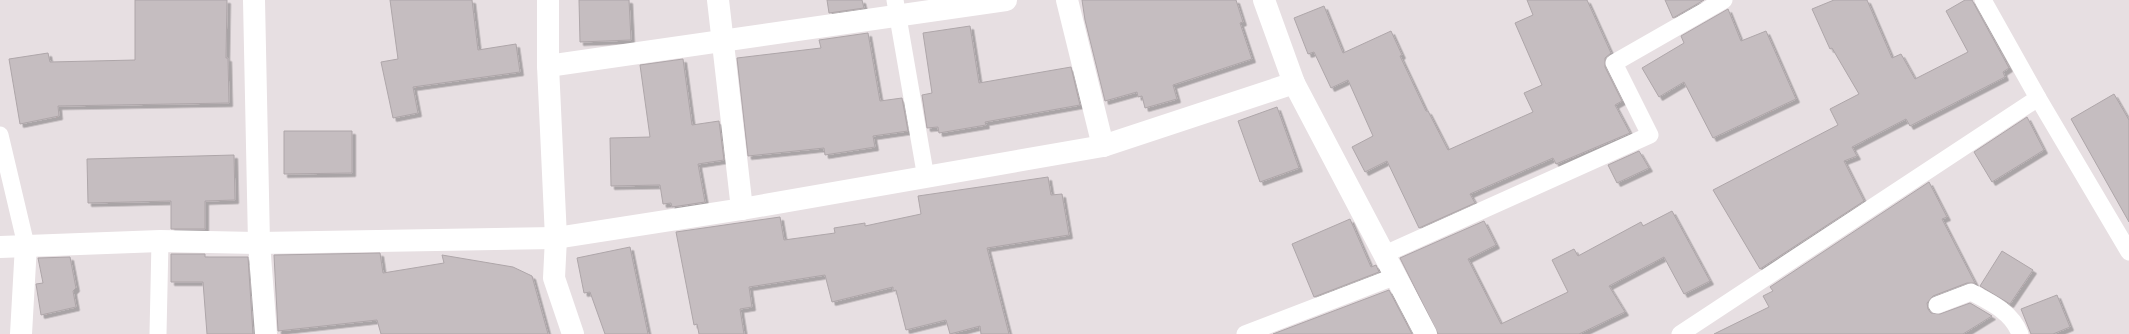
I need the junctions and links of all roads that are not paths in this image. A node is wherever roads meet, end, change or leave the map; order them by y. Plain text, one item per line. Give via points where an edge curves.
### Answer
1 (254, 0) edge
2 (548, 0) edge
3 (718, 0) edge
4 (1006, 0) edge
5 (1067, 0) edge
6 (1264, 0) edge
7 (1724, 0) edge
8 (1983, 0) edge
9 (896, 8) edge
10 (721, 40) junction
11 (548, 66) junction
12 (1294, 83) junction
13 (2038, 98) junction
14 (0, 135) edge
15 (1102, 146) junction
16 (926, 178) junction
17 (742, 209) junction
18 (556, 238) junction
19 (160, 241) junction
20 (259, 243) junction
21 (26, 245) junction
22 (0, 247) edge
23 (2129, 252) edge
24 (1385, 254) junction
25 (1396, 276) junction
26 (1937, 305) dead end
27 (21, 334) edge
28 (158, 334) edge
29 (266, 334) edge
30 (573, 334) edge
31 (1245, 334) edge
32 (1426, 334) edge
33 (1680, 334) edge
34 (2020, 334) edge

1 - 20 street
2 - 11 street
3 - 10 street
4 - 9 street
5 - 15 street
6 - 12 street
7 - 24 lane via 1614,63 1650,134
8 - 13 lane
9 - 10 street
9 - 16 lane
10 - 11 street
10 - 17 street
11 - 18 street
12 - 15 street
12 - 24 street
13 - 23 lane
13 - 33 lane
14 - 21 lane
15 - 16 street
16 - 17 street
17 - 18 street
18 - 20 street
18 - 30 street via 554,278
19 - 20 street
19 - 21 street
19 - 28 lane
20 - 29 street
21 - 22 street
21 - 27 street
24 - 25 street
25 - 31 lane
25 - 32 street
26 - 34 lane via 1971,292 1997,306 2017,327

